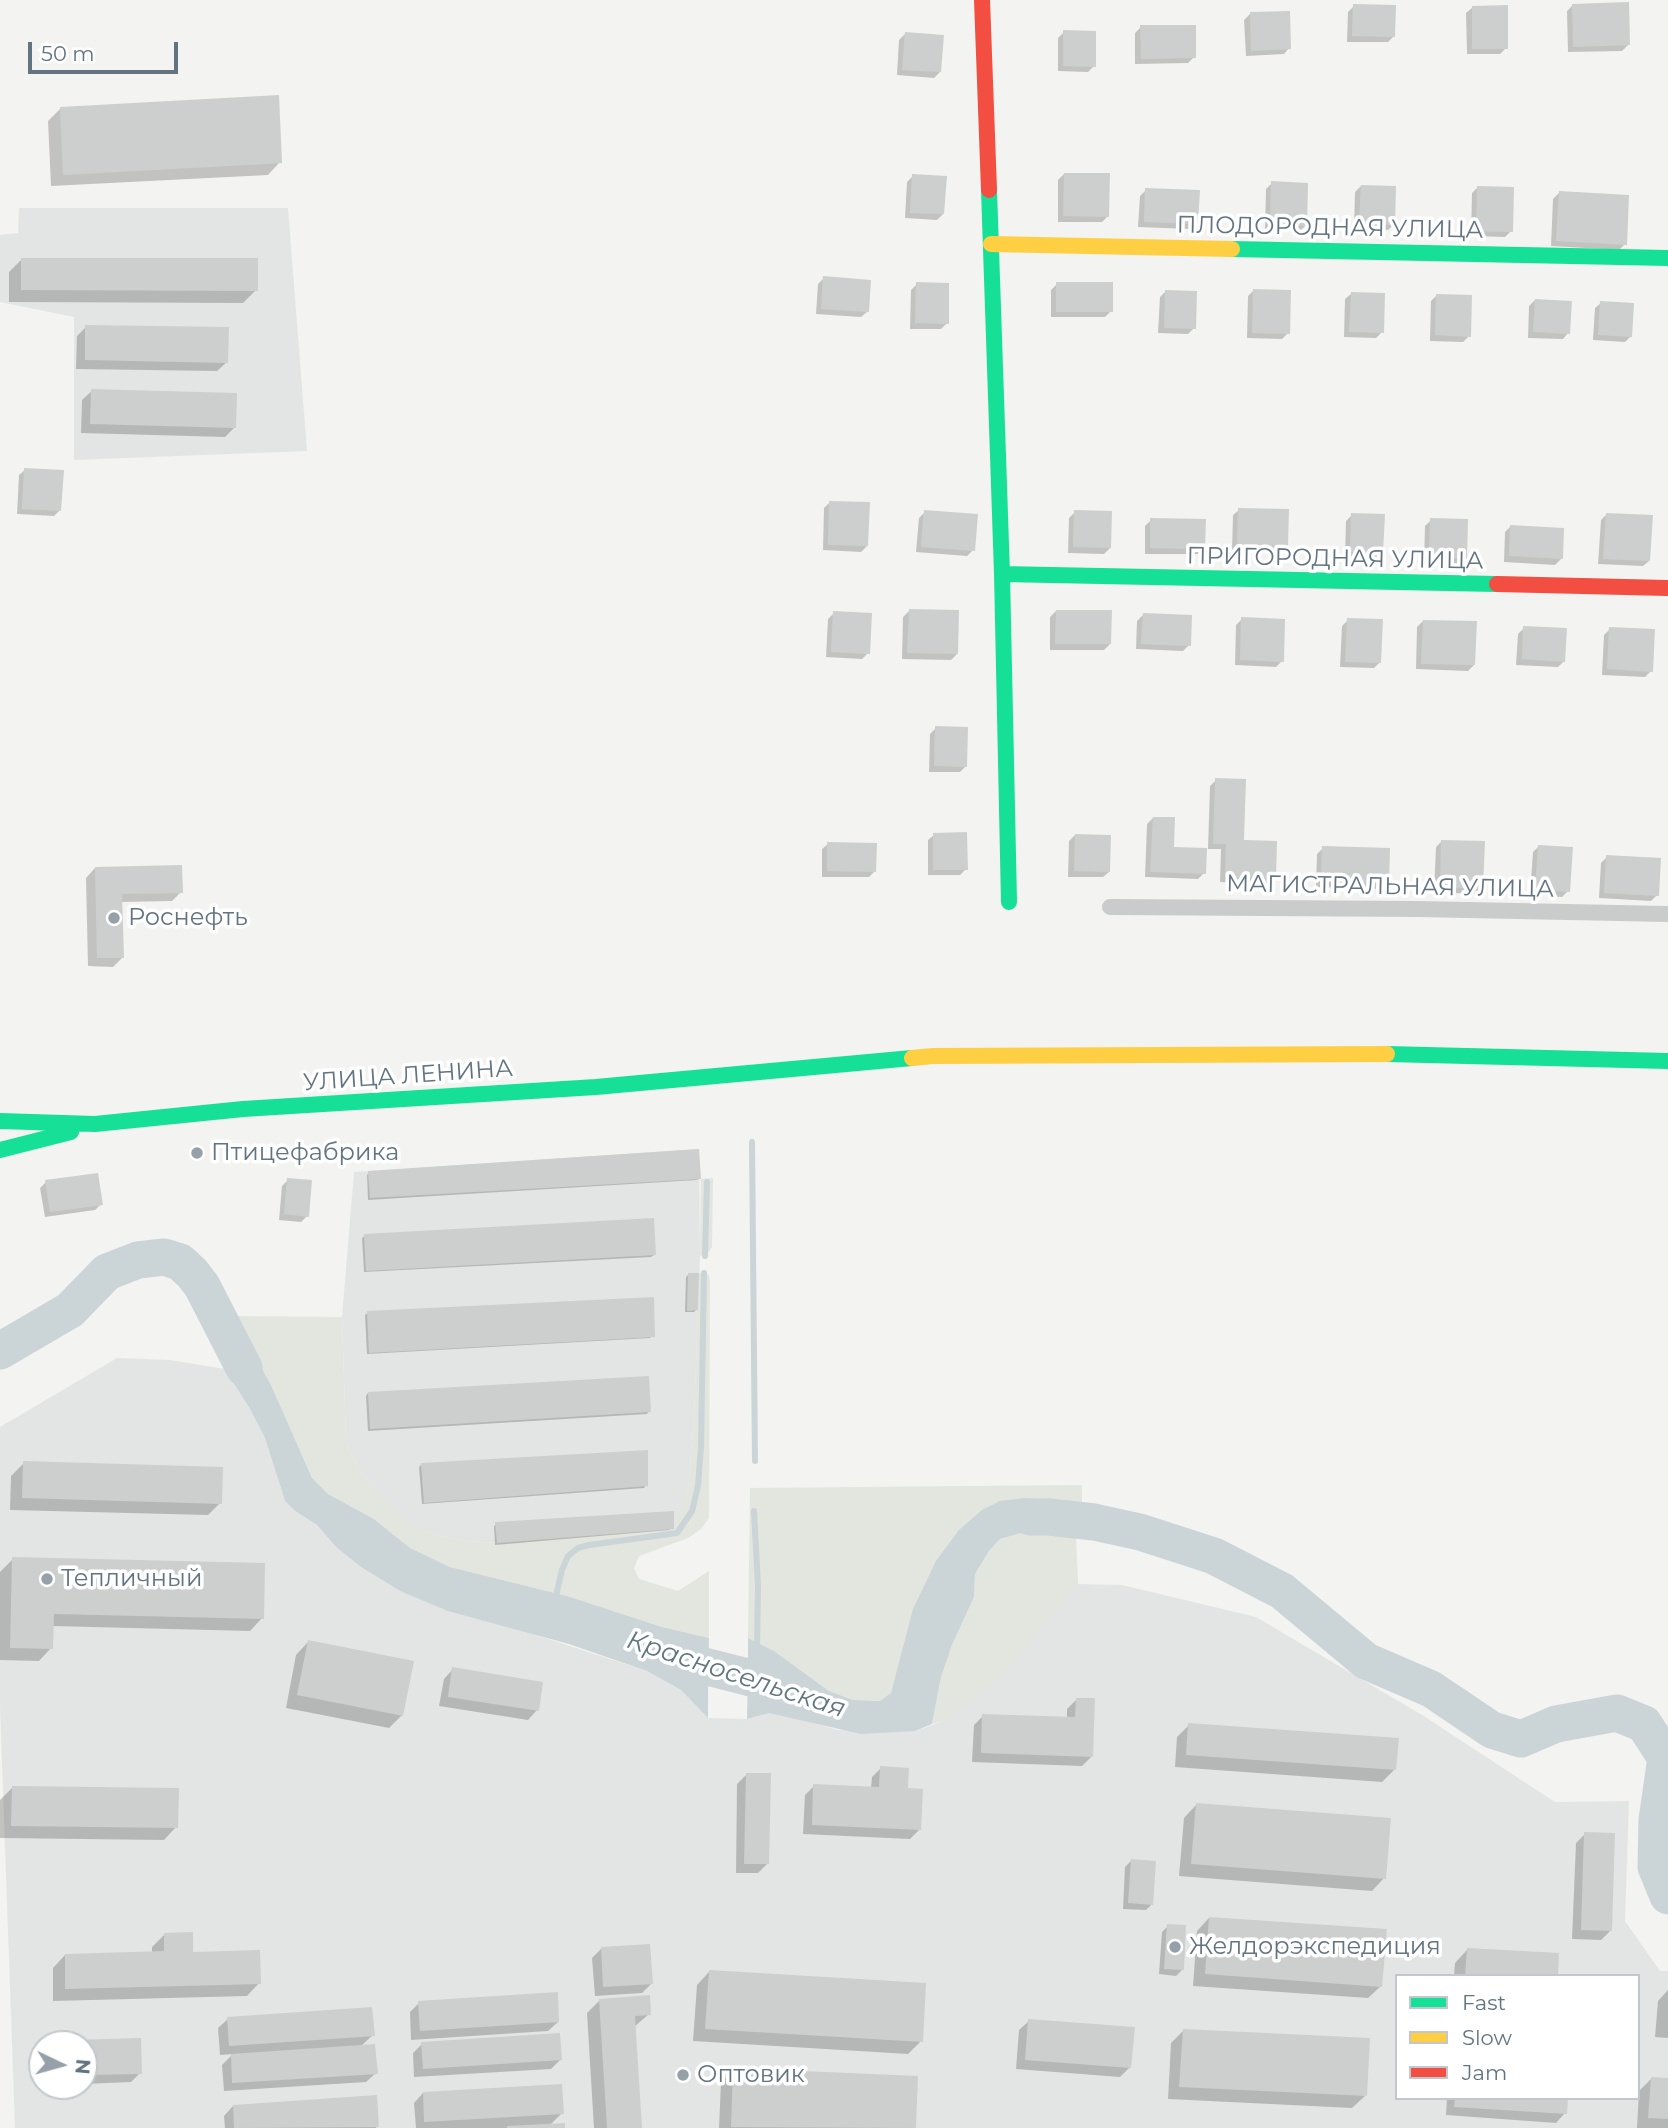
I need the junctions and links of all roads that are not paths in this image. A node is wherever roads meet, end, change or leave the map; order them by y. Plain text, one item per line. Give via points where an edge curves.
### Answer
1 (982, 0) edge
2 (990, 244) junction
3 (1668, 258) edge
4 (1002, 574) junction
5 (1668, 589) edge
6 (1009, 902) dead end
7 (1111, 907) dead end
8 (1668, 914) edge
9 (1668, 1061) edge
10 (0, 1121) edge
11 (95, 1124) junction
12 (0, 1150) edge

1 - 2 street
2 - 3 street, ПЛОДОРОДНАЯ УЛИЦА
2 - 4 street
4 - 5 street, ПРИГОРОДНАЯ УЛИЦА
4 - 6 street
7 - 8 street, МАГИСТРАЛЬНАЯ УЛИЦА
9 - 11 street, УЛИЦА ЛЕНИНА via 1384,1054 933,1056 596,1087 243,1109
10 - 11 street, УЛИЦА ЛЕНИНА
11 - 12 street, УЛИЦА ЛЕНИНА

